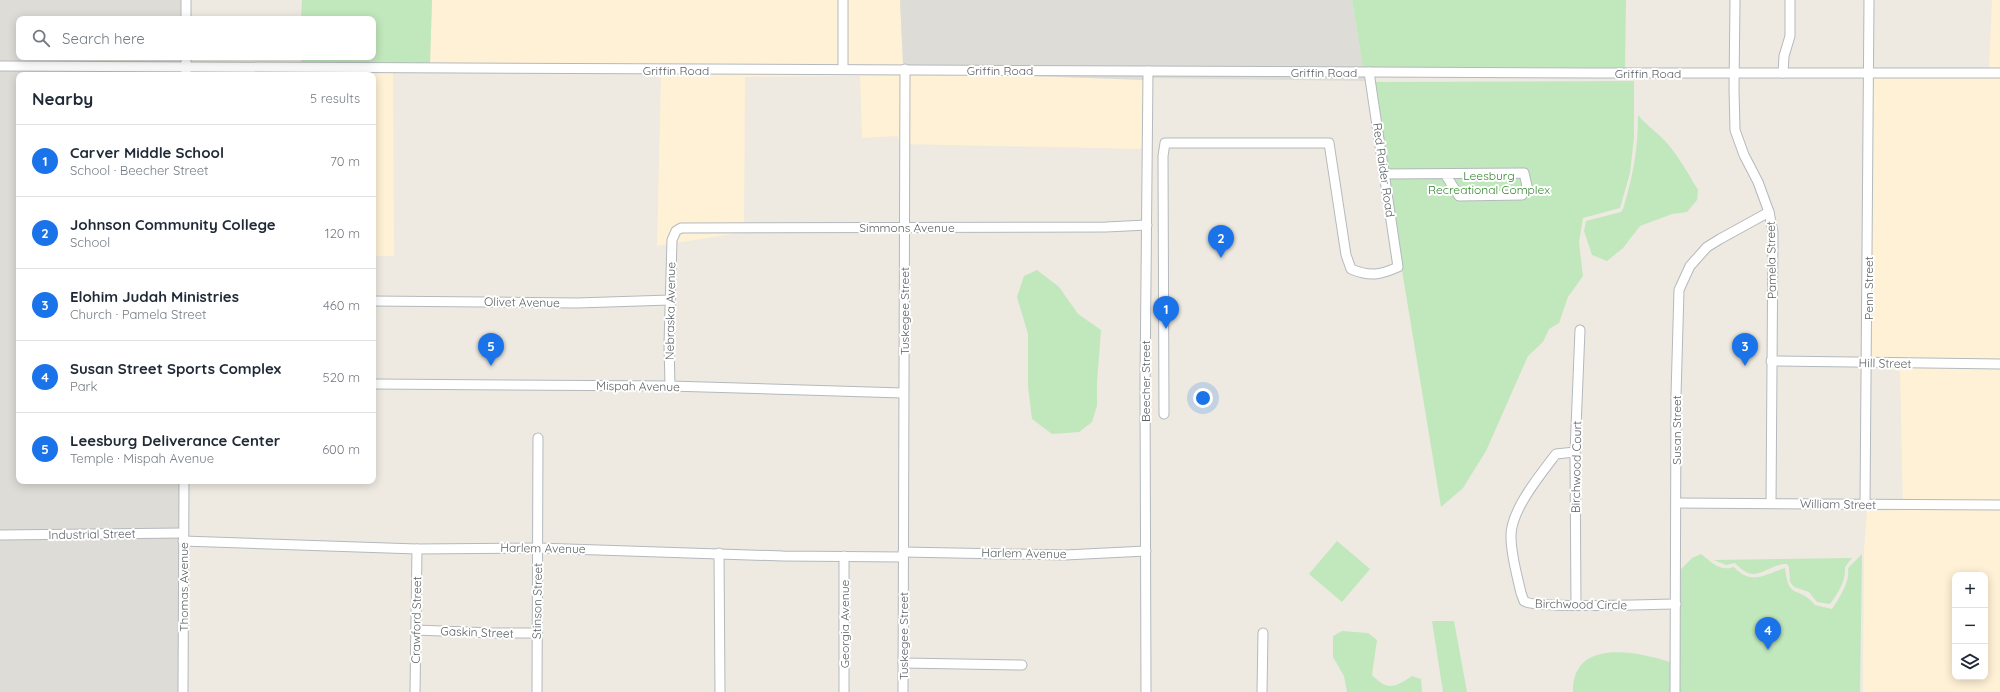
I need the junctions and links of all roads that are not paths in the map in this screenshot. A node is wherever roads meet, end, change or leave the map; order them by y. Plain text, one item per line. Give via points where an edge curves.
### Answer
1 (186, 0) edge
2 (843, 0) edge
3 (1735, 0) edge
4 (1790, 0) edge
5 (1869, 0) edge
6 (186, 16) edge
7 (186, 60) edge
8 (0, 66) edge
9 (842, 70) junction
10 (905, 70) junction
11 (186, 71) edge
12 (1148, 71) junction
13 (1369, 72) junction
14 (1870, 72) junction
15 (1734, 73) junction
16 (1783, 73) junction
17 (2000, 73) edge
18 (1384, 174) junction
19 (1445, 174) junction
20 (1769, 212) junction
21 (1146, 225) junction
22 (904, 227) junction
23 (673, 237) joint
24 (670, 300) junction
25 (376, 301) edge
26 (1580, 330) dead end
27 (1771, 361) junction
28 (1868, 362) junction
29 (2000, 364) edge
30 (376, 384) edge
31 (670, 386) junction
32 (903, 393) junction
33 (1164, 414) dead end
34 (538, 438) dead end
35 (1575, 452) junction
36 (184, 484) edge
37 (1676, 503) junction
38 (1771, 503) junction
39 (1865, 504) junction
40 (2000, 506) edge
41 (0, 535) edge
42 (183, 537) junction
43 (538, 548) junction
44 (416, 549) junction
45 (1146, 551) junction
46 (719, 553) junction
47 (903, 554) junction
48 (844, 556) junction
49 (1676, 604) junction
50 (1576, 605) junction
51 (416, 630) junction
52 (537, 633) junction
53 (1263, 633) dead end
54 (903, 663) junction
55 (1022, 665) dead end
56 (183, 692) edge
57 (415, 692) edge
58 (537, 692) edge
59 (720, 692) edge
60 (844, 692) edge
61 (903, 692) edge
62 (1146, 692) edge
63 (1262, 692) edge
64 (1675, 692) edge

1 - 6 street
2 - 9 street
3 - 15 street, Pamela Street
4 - 16 street via 1790,36 1784,56
5 - 14 street, Penn Street
7 - 11 street
8 - 11 street, Griffin Road
9 - 10 street, Griffin Road
9 - 11 street, Griffin Road
10 - 12 street, Griffin Road
10 - 22 street, Tuskegee Street
12 - 13 street, Griffin Road
12 - 21 street, Beecher Street
13 - 15 street, Griffin Road
13 - 18 street, Red Raider Road
14 - 16 street, Griffin Road
14 - 17 street, Griffin Road
14 - 28 street, Penn Street
15 - 16 street, Griffin Road
15 - 20 street, Pamela Street via 1737,138
18 - 19 street
18 - 33 street, Red Raider Road via 1398,267 1382,274 1363,274 1351,269 1346,254 1329,143 1165,143
19 - 19 street via 1524,173 1527,186 1522,195 1460,196
20 - 27 street, Pamela Street via 1773,232
20 - 37 street, Susan Street via 1708,247 1690,266 1679,290
21 - 22 street, Simmons Avenue
21 - 45 street, Beecher Street
22 - 23 street, Simmons Avenue via 685,227 676,231
22 - 32 street, Tuskegee Street
23 - 24 street, Nebraska Avenue
24 - 25 street, Olivet Avenue via 577,303
24 - 31 street, Nebraska Avenue
26 - 35 street, Birchwood Court
27 - 28 street, Hill Street
27 - 38 street, Pamela Street
28 - 29 street, Hill Street
28 - 39 street, Penn Street
30 - 31 street, Mispah Avenue
31 - 32 street, Mispah Avenue
32 - 47 street, Tuskegee Street
34 - 43 street, Stinson Street
35 - 50 street, Birchwood Court
35 - 50 street, Birchwood Circle via 1556,454 1514,519 1511,537 1520,592 1524,601 1535,604
36 - 42 street, Thomas Avenue
37 - 38 street, William Street
37 - 49 street, Susan Street
38 - 39 street, William Street
39 - 40 street, William Street
41 - 42 street, Industrial Street
42 - 44 street, Harlem Avenue
42 - 56 street, Thomas Avenue
43 - 44 street, Harlem Avenue
43 - 46 street, Harlem Avenue
43 - 52 street, Stinson Street
44 - 51 street, Crawford Street
45 - 47 street, Harlem Avenue via 1065,555
45 - 62 street, Beecher Street
46 - 48 street, Harlem Avenue
46 - 59 street
47 - 48 street, Harlem Avenue
47 - 54 street, Tuskegee Street
48 - 60 street, Georgia Avenue
49 - 50 street, Birchwood Circle
49 - 64 street, Susan Street
51 - 52 street, Gaskin Street
51 - 57 street, Crawford Street
52 - 58 street, Stinson Street
53 - 63 street
54 - 55 street
54 - 61 street, Tuskegee Street

